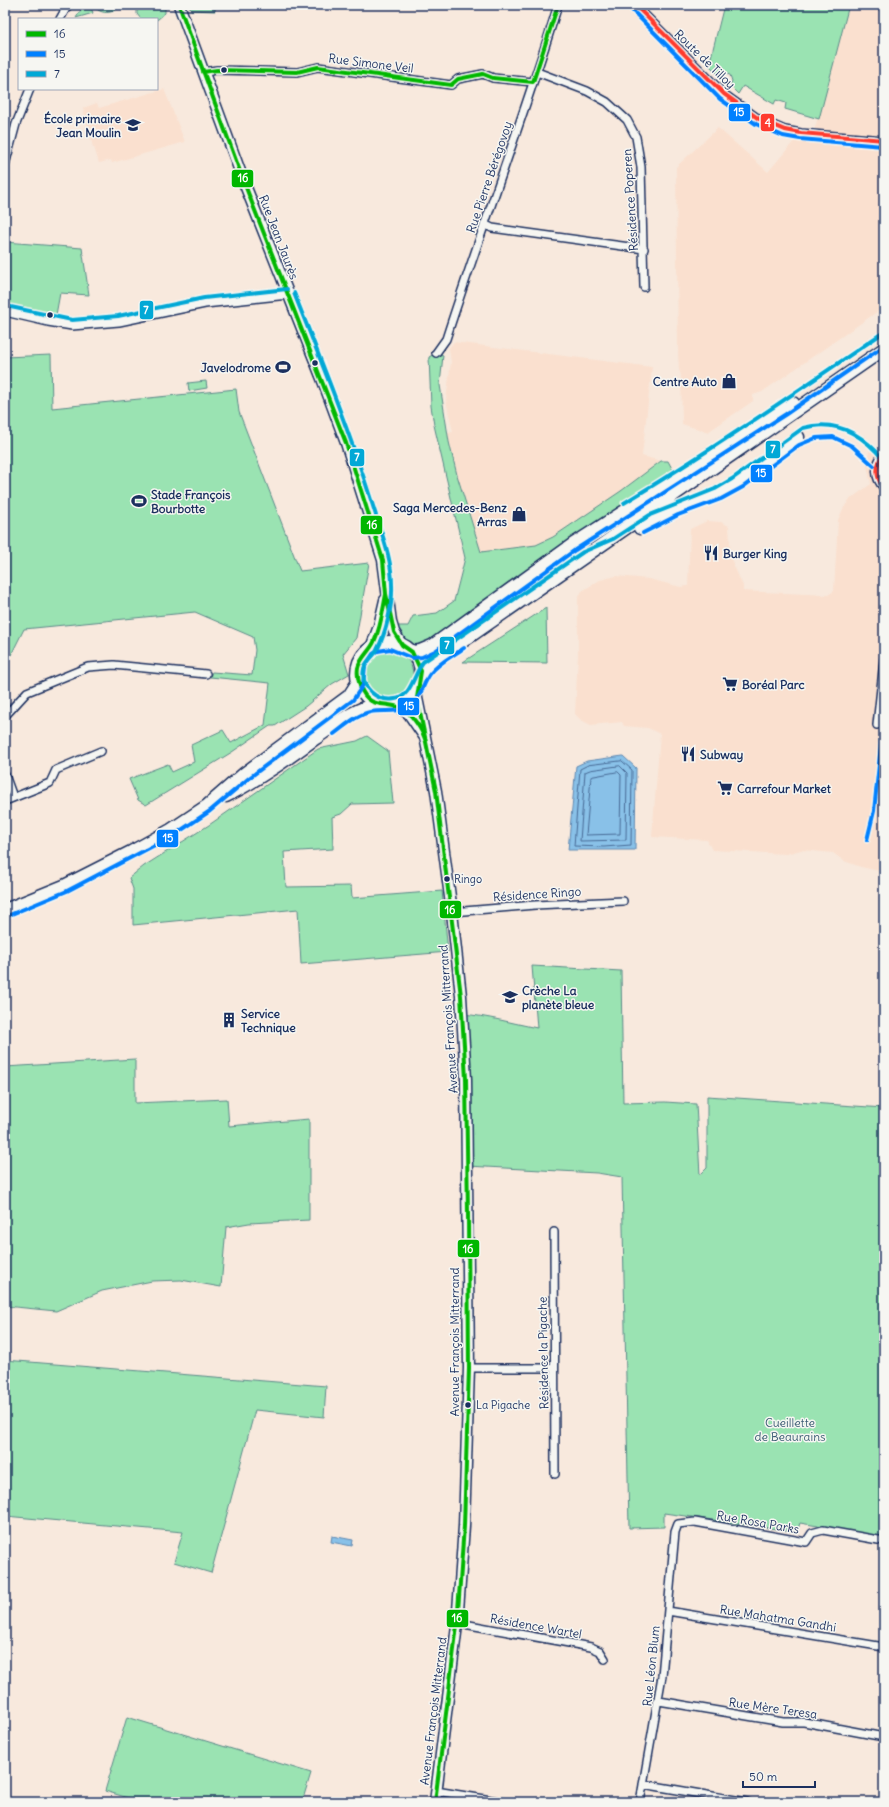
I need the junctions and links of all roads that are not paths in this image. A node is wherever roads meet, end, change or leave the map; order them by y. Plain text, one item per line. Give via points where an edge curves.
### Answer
1 (68, 5) edge
2 (179, 5) edge
3 (558, 5) edge
4 (635, 5) edge
5 (61, 18) edge
6 (203, 72) junction
7 (537, 72) junction
8 (533, 82) junction
9 (30, 90) edge
10 (884, 140) edge
11 (5, 165) edge
12 (484, 224) junction
13 (644, 249) junction
14 (644, 287) dead end
15 (288, 295) junction
16 (5, 312) edge
17 (884, 339) edge
18 (884, 349) edge
19 (436, 353) dead end
20 (798, 437) dead end
21 (884, 452) edge
22 (884, 488) edge
23 (586, 557) junction
24 (386, 594) junction
25 (371, 648) junction
26 (407, 649) junction
27 (884, 663) edge
28 (206, 674) dead end
29 (358, 682) junction
30 (419, 684) junction
31 (378, 704) junction
32 (396, 705) junction
33 (5, 716) edge
34 (877, 725) dead end
35 (425, 738) junction
36 (101, 751) dead end
37 (5, 775) edge
38 (13, 797) junction
39 (5, 801) edge
40 (207, 806) junction
41 (623, 901) dead end
42 (5, 910) edge
43 (452, 912) junction
44 (554, 1232) dead end
45 (469, 1368) junction
46 (553, 1368) junction
47 (555, 1474) dead end
48 (675, 1532) joint
49 (884, 1541) edge
50 (668, 1611) junction
51 (457, 1625) junction
52 (884, 1647) edge
53 (606, 1659) dead end
54 (659, 1701) junction
55 (884, 1737) edge
56 (643, 1784) junction
57 (436, 1791) junction
58 (436, 1802) edge
59 (503, 1802) edge
60 (640, 1802) edge
61 (747, 1802) edge

1 - 5 street
2 - 6 main road, Rue Jean Jaurès
3 - 7 street, Rue Pierre Bérégovoy
4 - 10 street, Route de Tilloy via 724,94 759,119 785,130 801,133
6 - 8 street, Rue Simone Veil via 297,72 318,68 451,85 458,79 483,74 493,78
6 - 15 main road, Rue Jean Jaurès
7 - 8 street, Rue Pierre Bérégovoy
7 - 13 street, Résidence Poperen via 592,93 607,102 627,120 636,137 639,151
8 - 12 street, Rue Pierre Bérégovoy
9 - 11 street via 16,124
12 - 13 street via 492,228
12 - 19 street, Rue Pierre Bérégovoy via 446,339
13 - 14 street, Résidence Poperen
15 - 16 street via 205,304 119,322 72,326
15 - 24 main road, Rue Jean Jaurès via 324,381 364,497 383,560
17 - 26 main road via 784,409 572,545 432,646 420,651
18 - 23 main road
20 - 23 main road via 718,494 653,520 616,544
21 - 22 street via 876,471
23 - 30 main road via 440,657 427,667
24 - 25 main road
24 - 26 main road via 394,632
25 - 26 main road via 389,643
25 - 29 main road via 359,663
26 - 30 main road via 419,665
27 - 34 street
28 - 33 street via 114,665 88,667 26,692
29 - 31 main road via 365,695
29 - 40 main road via 349,696 245,773
30 - 32 main road via 410,698
30 - 35 main road, Avenue François Mitterrand via 417,698
31 - 32 main road
31 - 40 main road via 367,706 353,714 238,790
32 - 35 main road via 409,714
35 - 43 main road, Avenue François Mitterrand via 436,791
36 - 38 street via 56,770 50,783
37 - 38 street
38 - 39 street
40 - 42 main road via 171,830 89,874
41 - 43 street, Résidence Ringo
43 - 45 main road, Avenue François Mitterrand via 466,1079
44 - 46 street, Résidence la Pigache
45 - 46 street
45 - 51 main road, Avenue François Mitterrand via 464,1526
46 - 47 street, Résidence la Pigache
48 - 49 street, Rue Rosa Parks via 678,1524 695,1522 806,1542 812,1533 823,1530
48 - 50 street, Rue Léon Blum
50 - 52 street, Rue Mahatma Gandhi
50 - 54 street, Rue Léon Blum
51 - 53 street, Résidence Wartel via 464,1624 591,1647 600,1651
51 - 57 main road, Avenue François Mitterrand
54 - 55 street, Rue Mère Teresa via 783,1722 804,1722
54 - 56 street, Rue Léon Blum
56 - 60 street, Rue Léon Blum
56 - 61 street
57 - 58 main road, Avenue François Mitterrand
57 - 59 street

